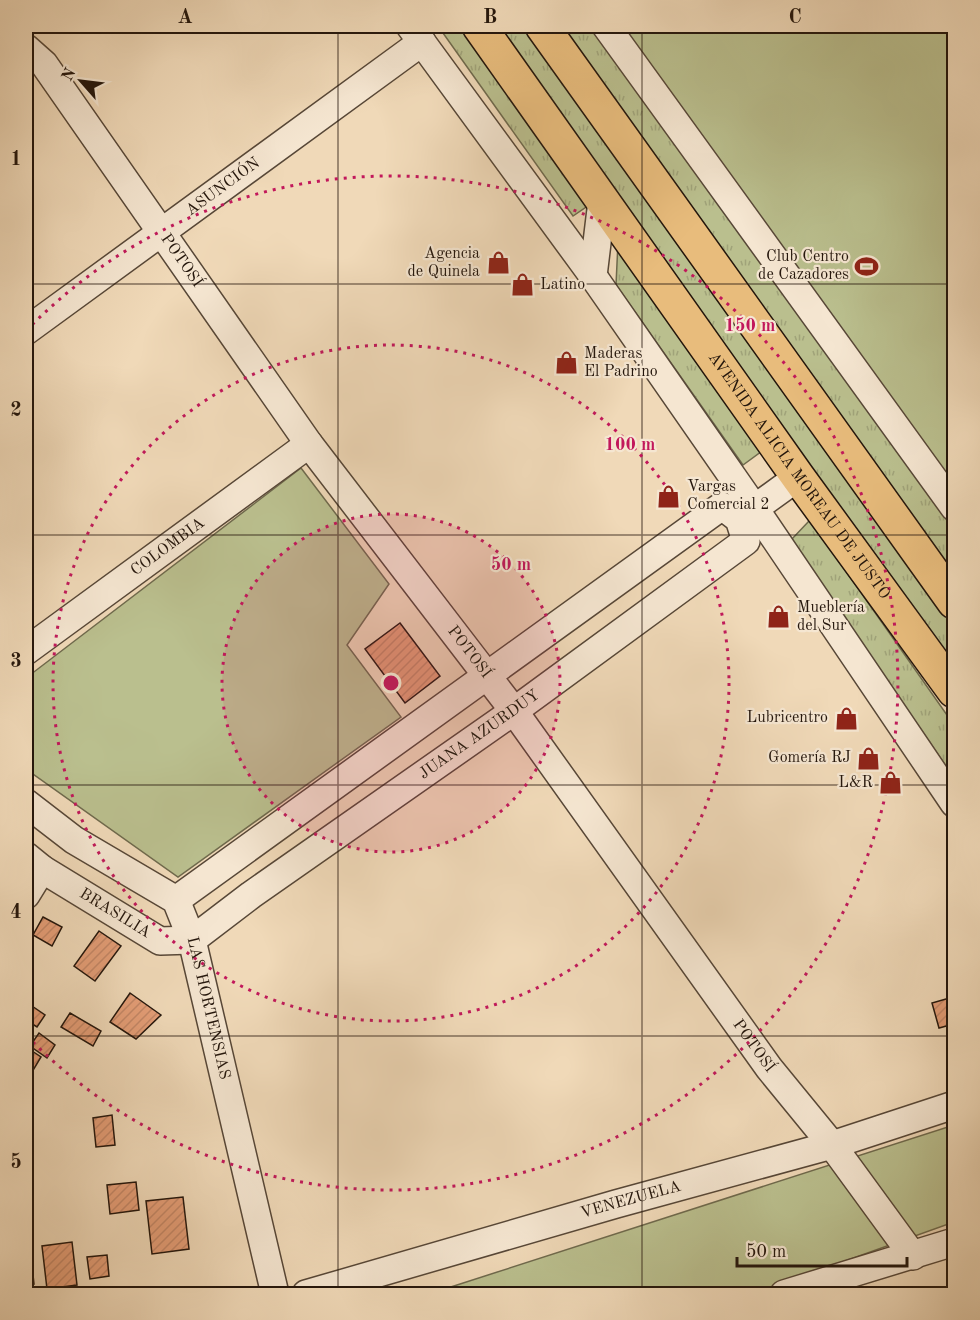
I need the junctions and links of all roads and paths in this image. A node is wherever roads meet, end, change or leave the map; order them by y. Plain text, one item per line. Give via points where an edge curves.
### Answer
1 (479, 26) edge
2 (542, 26) edge
3 (606, 26) edge
4 (416, 34) edge
5 (26, 48) edge
6 (603, 201) junction
7 (162, 233) junction
8 (593, 276) junction
9 (26, 331) edge
10 (309, 444) junction
11 (798, 477) junction
12 (954, 507) edge
13 (747, 514) junction
14 (954, 602) edge
15 (26, 651) edge
16 (485, 676) junction
17 (954, 692) edge
18 (514, 711) junction
19 (26, 802) edge
20 (954, 803) edge
21 (34, 862) edge
22 (26, 895) edge
23 (176, 900) junction
24 (192, 940) junction
25 (954, 1105) edge
26 (832, 1145) junction
27 (954, 1242) edge
28 (913, 1256) junction
29 (274, 1294) edge
30 (306, 1294) edge
31 (784, 1294) edge

1 - 6 main road, AVENIDA ALICIA MOREAU DE JUSTO
2 - 14 main road
3 - 12 street
4 - 7 street, ASUNCIÓN
4 - 8 street
5 - 7 street, POTOSÍ via 44,64
6 - 8 street
6 - 11 main road, AVENIDA ALICIA MOREAU DE JUSTO
7 - 9 street, ASUNCIÓN
7 - 10 street, POTOSÍ
8 - 13 street
10 - 15 street, COLOMBIA
10 - 16 street, POTOSÍ
11 - 13 street
11 - 17 main road, AVENIDA ALICIA MOREAU DE JUSTO
13 - 16 street via 722,506
13 - 18 street, JUANA AZURDUY via 746,541
13 - 20 street
16 - 18 street, POTOSÍ
16 - 23 street
18 - 24 street, JUANA AZURDUY
18 - 26 street, POTOSÍ via 769,1068
19 - 23 street via 74,840
21 - 22 street
21 - 24 street, BRASILIA via 160,940
23 - 24 street, LAS HORTENSIAS
24 - 29 street, LAS HORTENSIAS
25 - 26 street, VENEZUELA
26 - 28 street, POTOSÍ
26 - 30 street, VENEZUELA
27 - 28 street
28 - 31 street

